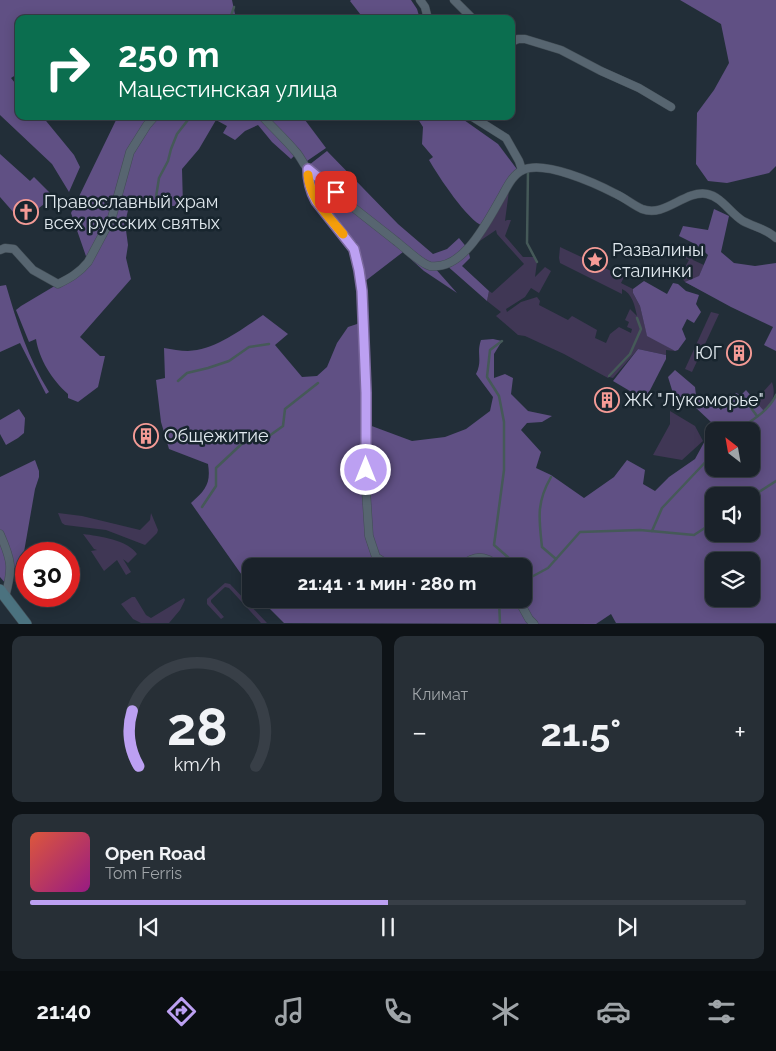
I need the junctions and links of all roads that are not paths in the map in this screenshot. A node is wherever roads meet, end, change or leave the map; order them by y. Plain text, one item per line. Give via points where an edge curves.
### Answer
1 (420, 0) edge
2 (454, 0) edge
3 (427, 15) edge
4 (469, 15) edge
5 (515, 40) edge
6 (670, 107) dead end
7 (151, 120) edge
8 (266, 120) edge
9 (477, 120) edge
10 (308, 169) junction
11 (522, 170) junction
12 (776, 238) edge
13 (0, 250) edge
14 (0, 534) edge
15 (378, 558) edge
16 (3, 594) edge
17 (523, 608) edge
18 (26, 624) edge
19 (534, 624) edge

1 - 3 street
2 - 4 street
5 - 6 street via 525,39 561,50
7 - 13 street via 130,152 112,218 88,262 73,277 58,284 33,270 14,249
8 - 10 street
9 - 11 street via 506,138
10 - 11 street via 429,266 455,261 468,249 514,176
10 - 15 street via 309,186 316,201 354,249 359,270 366,393 366,490 369,536
11 - 12 street via 541,167 584,179 643,209 654,211 693,195 706,194 717,198 743,221 764,229
14 - 16 street via 8,552 11,572
16 - 18 main road
17 - 19 street

